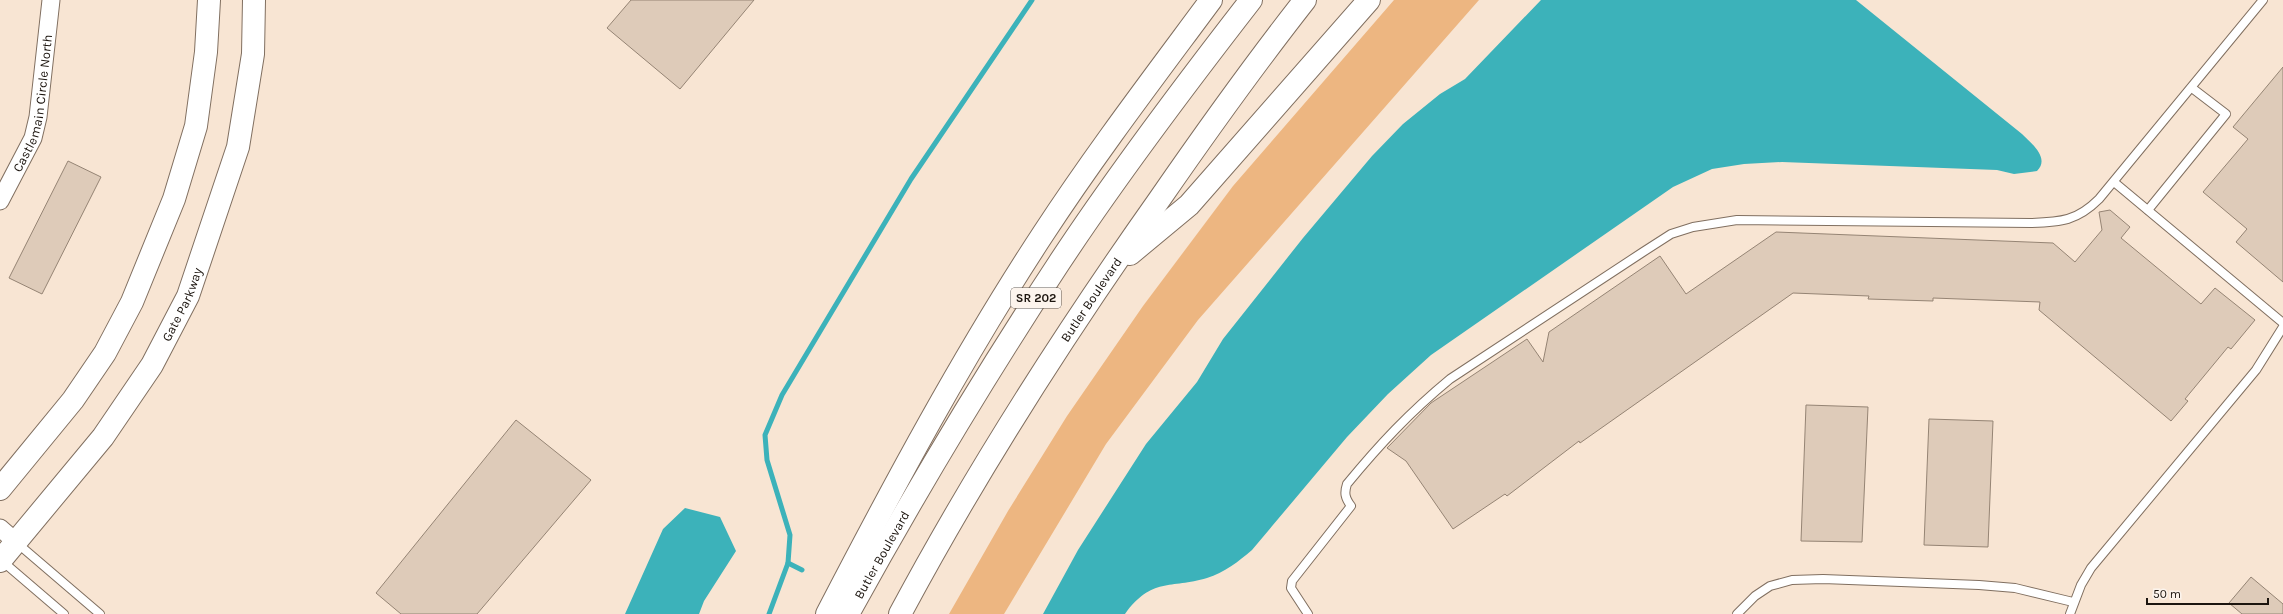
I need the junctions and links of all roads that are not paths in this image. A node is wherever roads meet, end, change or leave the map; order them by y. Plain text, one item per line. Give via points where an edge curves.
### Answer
1 (51, 0) edge
2 (208, 0) edge
3 (254, 0) edge
4 (1211, 0) edge
5 (1251, 0) edge
6 (1305, 0) edge
7 (1369, 0) edge
8 (2263, 0) edge
9 (2192, 88) junction
10 (2114, 182) junction
11 (0, 201) edge
12 (2148, 210) junction
13 (1108, 273) junction
14 (2283, 323) edge
15 (2283, 327) edge
16 (0, 489) edge
17 (8, 535) edge
18 (0, 560) edge
19 (2073, 602) junction
20 (64, 614) edge
21 (100, 614) edge
22 (827, 614) edge
23 (848, 614) edge
24 (900, 614) edge
25 (1308, 614) edge
26 (1737, 614) edge
27 (2070, 614) edge

1 - 11 street, Castlemain Circle North via 38,117 33,138
2 - 16 main road via 206,52 196,126 174,199 132,302 105,353 73,400
3 - 17 main road, Gate Parkway via 253,54 238,147 188,296 152,364 104,437
4 - 22 main road via 1098,154 1018,274 935,412
5 - 23 main road, Butler Boulevard / SR 202 via 1170,107 1060,262 932,464
6 - 13 main road, Butler Boulevard via 1264,52
7 - 13 main road via 1189,205
8 - 9 lane
9 - 10 lane
9 - 12 lane via 2226,114
10 - 12 lane
10 - 25 lane via 2089,210 2077,217 2059,222 1737,220 1693,227 1671,234 1450,380 1386,437 1347,484 1346,499 1351,506 1292,581 1290,588
12 - 14 lane
13 - 24 main road, Butler Boulevard via 968,490
15 - 19 lane via 2256,370 2091,568
17 - 18 main road, Gate Parkway
17 - 21 lane
18 - 20 lane
19 - 26 lane via 2015,588 1979,585 1800,580 1770,586 1755,596
19 - 27 lane

